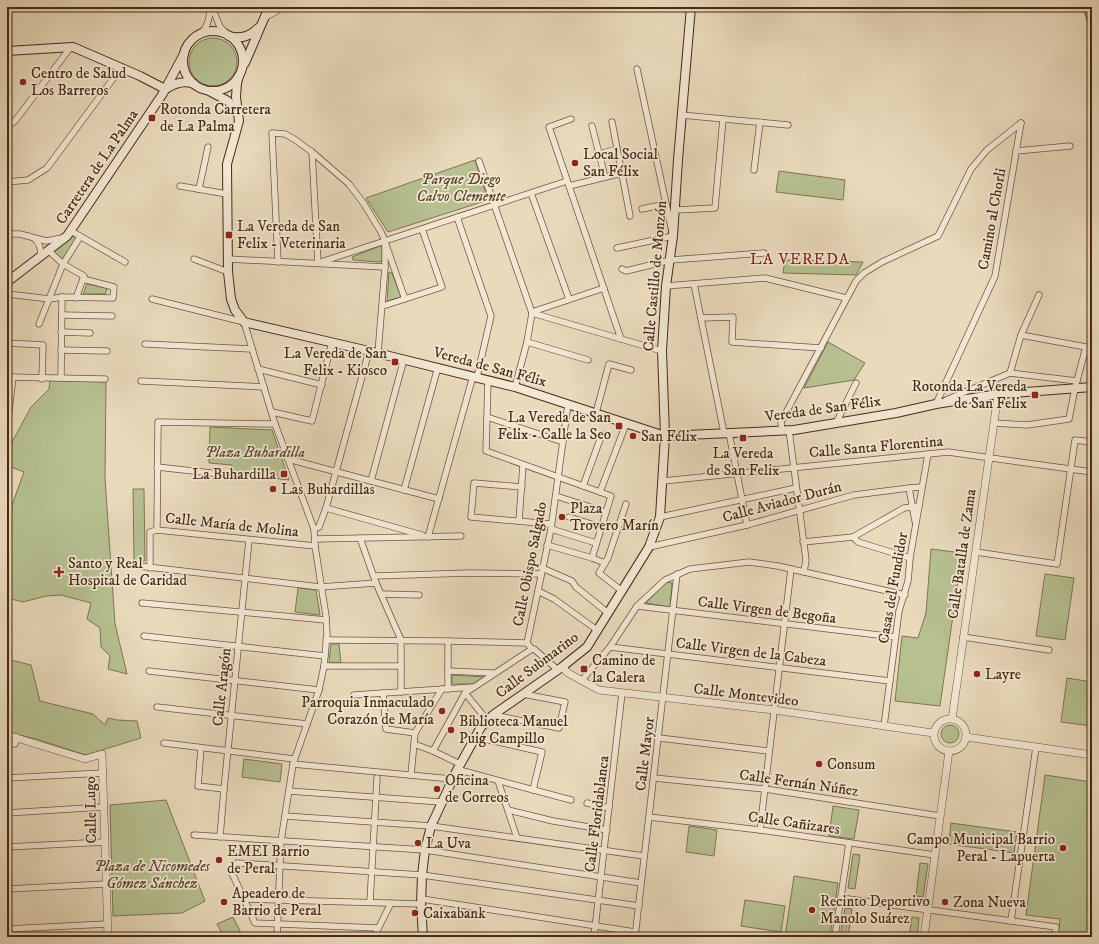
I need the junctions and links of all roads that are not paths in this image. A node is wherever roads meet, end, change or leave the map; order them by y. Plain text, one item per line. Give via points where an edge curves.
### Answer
1 (8, 7) edge
2 (211, 7) edge
3 (269, 7) edge
4 (280, 7) edge
5 (691, 7) edge
6 (1088, 7) edge
7 (7, 10) edge
8 (1092, 21) edge
9 (262, 22) junction
10 (228, 35) junction
11 (198, 36) junction
12 (70, 48) junction
13 (7, 52) edge
14 (184, 54) junction
15 (121, 68) junction
16 (637, 69) dead end
17 (241, 73) junction
18 (196, 85) junction
19 (165, 89) junction
20 (207, 90) junction
21 (681, 115) junction
22 (238, 116) junction
23 (571, 119) dead end
24 (723, 119) junction
25 (612, 122) dead end
26 (760, 122) junction
27 (788, 125) dead end
28 (592, 126) dead end
29 (7, 127) edge
30 (208, 146) dead end
31 (1070, 146) dead end
32 (617, 149) junction
33 (1016, 151) junction
34 (312, 152) junction
35 (599, 154) junction
36 (479, 161) dead end
37 (754, 170) dead end
38 (622, 173) junction
39 (605, 177) junction
40 (7, 182) edge
41 (568, 183) junction
42 (180, 186) dead end
43 (199, 189) junction
44 (531, 193) junction
45 (227, 194) junction
46 (666, 204) junction
47 (494, 205) junction
48 (642, 209) dead end
49 (675, 210) junction
50 (630, 216) dead end
51 (457, 217) junction
52 (422, 229) junction
53 (7, 234) edge
54 (69, 234) junction
55 (673, 236) junction
56 (32, 237) junction
57 (80, 237) junction
58 (385, 241) junction
59 (617, 248) dead end
60 (49, 251) junction
61 (764, 253) dead end
62 (40, 257) junction
63 (194, 259) dead end
64 (228, 259) junction
65 (670, 260) junction
66 (125, 262) dead end
67 (278, 262) junction
68 (318, 263) junction
69 (63, 264) junction
70 (385, 267) junction
71 (622, 269) dead end
72 (228, 272) junction
73 (83, 279) junction
74 (7, 282) edge
75 (694, 284) junction
76 (666, 286) junction
77 (604, 288) junction
78 (7, 294) edge
79 (1039, 295) dead end
80 (62, 297) junction
81 (76, 298) junction
82 (846, 298) junction
83 (50, 299) junction
84 (152, 299) dead end
85 (405, 299) junction
86 (569, 299) junction
87 (383, 306) junction
88 (532, 313) junction
89 (62, 315) junction
90 (112, 316) dead end
91 (701, 318) junction
92 (244, 322) junction
93 (39, 324) dead end
94 (61, 332) junction
95 (90, 333) dead end
96 (1021, 335) junction
97 (621, 339) junction
98 (332, 342) junction
99 (527, 342) junction
100 (7, 343) edge
101 (145, 344) dead end
102 (821, 348) junction
103 (252, 349) junction
104 (61, 350) junction
105 (369, 350) junction
106 (107, 351) dead end
107 (662, 351) junction
108 (378, 353) junction
109 (404, 359) junction
110 (588, 360) dead end
111 (438, 368) junction
112 (258, 369) junction
113 (631, 370) dead end
114 (1010, 373) junction
115 (475, 376) junction
116 (10, 377) edge
117 (61, 378) junction
118 (42, 379) junction
119 (105, 379) dead end
120 (488, 380) junction
121 (141, 381) dead end
122 (856, 383) dead end
123 (1076, 384) junction
124 (322, 385) junction
125 (264, 387) junction
126 (515, 387) junction
127 (1092, 387) edge
128 (998, 394) junction
129 (568, 404) junction
130 (936, 404) junction
131 (272, 412) junction
132 (596, 414) junction
133 (487, 417) junction
134 (994, 422) junction
135 (836, 423) junction
136 (275, 424) junction
137 (626, 424) junction
138 (7, 427) edge
139 (785, 430) junction
140 (727, 433) junction
141 (602, 434) dead end
142 (665, 436) junction
143 (563, 442) junction
144 (1092, 442) edge
145 (928, 454) junction
146 (989, 458) junction
147 (288, 459) junction
148 (524, 465) junction
149 (156, 467) junction
150 (794, 467) junction
151 (1071, 469) junction
152 (336, 471) junction
153 (1092, 472) edge
154 (737, 473) junction
155 (230, 475) dead end
156 (558, 477) junction
157 (371, 481) junction
158 (663, 481) junction
159 (583, 486) junction
160 (922, 487) junction
161 (522, 488) junction
162 (796, 488) junction
163 (909, 488) junction
164 (404, 490) junction
165 (600, 492) junction
166 (556, 496) junction
167 (439, 499) junction
168 (742, 500) junction
169 (626, 504) dead end
170 (912, 506) junction
171 (919, 506) junction
172 (326, 508) junction
173 (799, 511) junction
174 (606, 512) junction
175 (660, 516) junction
176 (569, 517) dead end
177 (519, 521) junction
178 (747, 525) junction
179 (916, 526) junction
180 (551, 527) junction
181 (601, 527) junction
182 (314, 529) junction
183 (157, 530) junction
184 (461, 536) dead end
185 (428, 537) junction
186 (854, 537) junction
187 (360, 538) junction
188 (314, 539) junction
189 (249, 540) junction
190 (803, 542) junction
191 (596, 543) junction
192 (547, 545) junction
193 (315, 546) junction
194 (649, 547) junction
195 (976, 552) junction
196 (592, 558) junction
197 (910, 558) junction
198 (605, 563) junction
199 (139, 566) dead end
200 (150, 568) junction
201 (791, 569) junction
202 (542, 571) junction
203 (804, 572) junction
204 (677, 574) junction
205 (374, 576) junction
206 (245, 578) junction
207 (376, 583) junction
208 (320, 587) junction
209 (538, 591) junction
210 (622, 591) junction
211 (380, 594) junction
212 (419, 595) dead end
213 (905, 595) junction
214 (142, 603) dead end
215 (637, 606) junction
216 (673, 610) junction
217 (242, 612) junction
218 (608, 613) junction
219 (326, 620) junction
220 (784, 624) junction
221 (597, 630) junction
222 (144, 636) dead end
223 (895, 637) junction
224 (963, 637) junction
225 (326, 640) junction
226 (401, 640) junction
227 (448, 641) junction
228 (527, 644) junction
229 (238, 647) junction
230 (610, 647) junction
231 (532, 649) junction
232 (1049, 650) dead end
233 (668, 654) junction
234 (325, 656) junction
235 (324, 666) junction
236 (401, 666) junction
237 (779, 667) junction
238 (560, 668) junction
239 (149, 671) dead end
240 (448, 671) junction
241 (494, 674) junction
242 (582, 680) junction
243 (235, 681) junction
244 (890, 681) junction
245 (474, 687) junction
246 (445, 689) junction
247 (319, 690) junction
248 (401, 692) junction
249 (465, 693) junction
250 (622, 693) junction
251 (383, 694) junction
252 (523, 694) junction
253 (354, 696) dead end
254 (663, 698) junction
255 (157, 708) dead end
256 (774, 710) junction
257 (231, 716) junction
258 (490, 718) junction
259 (952, 719) junction
260 (307, 724) junction
261 (884, 726) junction
262 (415, 733) junction
263 (933, 733) junction
264 (7, 735) edge
265 (17, 737) junction
266 (476, 737) junction
267 (966, 737) junction
268 (659, 738) junction
269 (164, 743) dead end
270 (7, 744) edge
271 (414, 744) junction
272 (1036, 747) junction
273 (201, 748) junction
274 (228, 751) junction
275 (433, 751) junction
276 (770, 751) junction
277 (949, 751) junction
278 (1092, 756) edge
279 (293, 761) junction
280 (459, 766) junction
281 (103, 773) junction
282 (411, 775) junction
283 (7, 778) edge
284 (377, 778) dead end
285 (654, 778) junction
286 (452, 779) junction
287 (498, 781) junction
288 (224, 788) junction
289 (289, 790) junction
290 (533, 790) junction
291 (765, 790) junction
292 (376, 797) junction
293 (571, 800) dead end
294 (441, 802) junction
295 (587, 803) dead end
296 (103, 807) junction
297 (610, 808) junction
298 (508, 810) junction
299 (7, 813) edge
300 (285, 816) junction
301 (940, 816) junction
302 (649, 817) junction
303 (375, 822) junction
304 (431, 826) junction
305 (607, 830) junction
306 (760, 830) junction
307 (194, 835) dead end
308 (220, 837) junction
309 (518, 838) junction
310 (281, 841) junction
311 (104, 842) junction
312 (849, 843) junction
313 (373, 846) junction
314 (7, 847) edge
315 (424, 850) junction
316 (604, 852) junction
317 (935, 855) junction
318 (644, 856) junction
319 (280, 866) junction
320 (372, 872) junction
321 (422, 875) junction
322 (601, 877) junction
323 (641, 883) junction
324 (106, 884) junction
325 (7, 889) edge
326 (840, 898) junction
327 (244, 899) junction
328 (278, 900) junction
329 (598, 901) junction
330 (370, 902) junction
331 (422, 902) junction
332 (391, 903) junction
333 (638, 906) junction
334 (928, 909) junction
335 (1011, 921) junction
336 (107, 924) junction
337 (278, 925) junction
338 (596, 926) junction
339 (378, 928) junction
340 (7, 929) edge
341 (635, 934) edge
342 (108, 937) edge
343 (277, 937) edge
344 (374, 937) edge
345 (423, 937) edge
346 (594, 937) edge
347 (835, 937) edge
348 (924, 937) edge
349 (1055, 937) edge

1 - 7 street
2 - 10 street via 220,27
2 - 11 street via 204,32
3 - 9 main road
4 - 9 street
5 - 21 main road, Calle Castillo de Monzón
6 - 8 main road
9 - 10 main road via 255,32 243,38
9 - 17 main road
10 - 11 main road via 214,31
10 - 17 main road via 236,42 243,57
11 - 14 main road
12 - 13 main road
12 - 15 main road via 73,47
12 - 29 street via 15,121
14 - 18 main road via 185,71
14 - 19 main road, Carretera de La Palma
15 - 19 main road
15 - 40 street via 47,168 28,180
16 - 46 street
17 - 20 main road via 224,89
17 - 22 main road via 237,83
18 - 19 main road via 179,82
18 - 20 main road
19 - 54 main road, Carretera de La Palma
20 - 22 main road via 228,101
21 - 24 street
21 - 49 main road, Calle Castillo de Monzón
22 - 45 main road via 239,123 227,164
23 - 41 street via 549,127
24 - 26 street
24 - 49 street via 715,208
25 - 32 street
26 - 27 street
26 - 37 street
28 - 35 street
30 - 43 street
31 - 33 street
32 - 35 street
32 - 38 street
33 - 82 street, Camino al Chorli via 1021,123 987,150 971,169 938,236 864,273
33 - 130 street, Camino al Chorli via 995,276
34 - 58 street via 349,184 364,204
34 - 67 street via 286,134 272,133
34 - 68 street
35 - 39 street
36 - 47 street
38 - 39 street
38 - 50 street
39 - 41 street
41 - 44 street
41 - 77 street
42 - 43 street
43 - 45 street
44 - 47 street
44 - 86 street
45 - 64 main road
46 - 48 street
46 - 55 street
47 - 51 street
47 - 88 street
49 - 55 main road, Calle Castillo de Monzón
51 - 52 street
51 - 115 street via 491,316
52 - 58 street
52 - 85 street via 442,287
53 - 56 street
54 - 56 street via 51,241
54 - 57 street
54 - 60 main road, Carretera de La Palma
55 - 59 street
55 - 65 main road, Calle Castillo de Monzón
56 - 62 street via 37,242
57 - 66 street
57 - 69 street
58 - 68 street
58 - 70 street
58 - 85 street
60 - 62 main road, Carretera de La Palma
60 - 69 street
61 - 65 street
62 - 74 main road, Carretera de La Palma
63 - 72 street
64 - 67 street
64 - 72 main road
65 - 71 street via 626,271
65 - 76 main road, Calle Castillo de Monzón
67 - 68 street
68 - 70 street
69 - 73 street via 84,276
69 - 83 street
70 - 87 street
72 - 92 main road via 231,299
73 - 81 street
73 - 81 street via 114,287 113,298
75 - 76 street
75 - 82 street via 765,278
75 - 91 street
76 - 107 main road, Calle Castillo de Monzón
77 - 86 street
77 - 97 street
78 - 83 street
79 - 96 street
80 - 81 street
80 - 83 street
80 - 89 street
82 - 102 street
83 - 93 street
84 - 92 street
85 - 87 street
86 - 88 street
87 - 108 street
88 - 97 street
88 - 99 street
89 - 90 street
89 - 94 street
91 - 102 street via 734,317 732,342
91 - 140 street
92 - 98 main road, Vereda de San Félix
92 - 103 street
94 - 95 street
94 - 104 street
96 - 114 street
96 - 123 street via 1086,347
97 - 107 street
98 - 105 main road, Vereda de San Félix
98 - 124 street
99 - 110 street
99 - 126 street
100 - 118 street via 43,345
101 - 103 street
102 - 139 street via 781,422
103 - 112 street
104 - 106 street
104 - 117 street
105 - 108 main road, Vereda de San Félix
105 - 152 street
107 - 142 main road, Calle Castillo de Monzón
108 - 109 main road, Vereda de San Félix
109 - 111 main road, Vereda de San Félix
109 - 157 street
111 - 115 main road, Vereda de San Félix
111 - 164 street
112 - 124 street
112 - 125 street
113 - 132 street via 609,364
114 - 123 street
114 - 130 street, Vereda de San Félix
115 - 120 main road, Vereda de San Félix
115 - 167 street
116 - 118 street
116 - 138 street
117 - 118 street
117 - 119 street
120 - 126 main road, Vereda de San Félix
120 - 133 street
121 - 125 street
122 - 135 street
123 - 127 main road, Vereda de San Félix
123 - 128 main road, Vereda de San Félix
123 - 134 street via 1070,419 1027,425
124 - 131 street via 312,421
125 - 131 street
126 - 129 main road, Vereda de San Félix
128 - 130 main road, Vereda de San Félix
128 - 134 street, Calle Batalla de Zama
129 - 132 main road, Vereda de San Félix
129 - 143 street, Calle Obispo Salgado
130 - 135 main road, Vereda de San Félix
131 - 136 street
132 - 137 main road, Vereda de San Félix
133 - 143 street
133 - 148 street via 486,451
134 - 146 street, Calle Batalla de Zama
135 - 139 main road, Vereda de San Félix
136 - 147 street
136 - 149 street, Calle María de Molina via 158,422
137 - 142 main road, Vereda de San Félix
137 - 165 street
139 - 140 main road, Vereda de San Félix
139 - 150 street
140 - 142 main road, Vereda de San Félix
140 - 154 street
141 - 159 street
142 - 158 main road, Calle Submarino
143 - 156 street, Calle Obispo Salgado
144 - 151 street via 1075,440
145 - 146 street, Calle Santa Florentina via 948,452
145 - 150 street, Calle Santa Florentina
145 - 160 street, Casas del Fundidor
146 - 151 street, Calle Santa Florentina
146 - 195 street, Calle Batalla de Zama
147 - 152 street
147 - 182 street
148 - 156 street
148 - 161 street
149 - 155 street
149 - 183 street, Calle María de Molina
150 - 154 street, Calle Santa Florentina
150 - 162 street
151 - 153 street, Calle Santa Florentina
151 - 195 street via 1057,564
152 - 157 street
152 - 172 street
154 - 158 street, Calle Santa Florentina
154 - 168 street
156 - 159 street
156 - 166 street, Calle Obispo Salgado
157 - 164 street
158 - 175 main road, Calle Submarino
159 - 165 street
160 - 163 street, Calle Aviador Durán
160 - 171 street, Casas del Fundidor
161 - 177 street
161 - 177 street via 474,483 471,517
162 - 168 street
162 - 173 street
163 - 170 street
163 - 173 street, Calle Aviador Durán via 854,495
164 - 167 street
165 - 174 street via 611,496
166 - 174 street
166 - 180 street, Calle Obispo Salgado
167 - 185 street
168 - 175 street
168 - 178 street
169 - 198 street
170 - 171 street
170 - 179 street
170 - 186 street via 890,515
171 - 179 street, Casas del Fundidor
172 - 182 street via 319,527
172 - 185 street
173 - 178 street, Calle Aviador Durán
173 - 190 street
174 - 181 street
175 - 194 main road, Calle Submarino
176 - 181 street
177 - 180 street
178 - 194 street, Calle Aviador Durán
179 - 197 street, Casas del Fundidor
180 - 191 street
180 - 192 street, Calle Obispo Salgado
181 - 191 street
182 - 188 street
183 - 189 street, Calle María de Molina
183 - 200 street via 150,532
184 - 185 street
185 - 187 street
186 - 190 street
186 - 197 street via 858,542
187 - 188 street
187 - 205 street
188 - 193 street
189 - 193 street, Calle María de Molina
189 - 206 street, Calle Aragón
190 - 203 street via 806,560
191 - 196 street
192 - 196 street
192 - 202 street, Calle Obispo Salgado
193 - 208 street
194 - 210 main road, Calle Submarino
195 - 224 street, Calle Batalla de Zama
196 - 198 street
197 - 213 street, Casas del Fundidor
198 - 210 street via 599,573
199 - 200 street
200 - 206 street
201 - 203 street
201 - 204 street via 749,562 690,569
201 - 220 street
202 - 205 street
202 - 209 street, Calle Obispo Salgado
202 - 218 street via 572,581
203 - 213 street
204 - 215 street via 665,580
204 - 216 street, Calle Mayor
205 - 207 street
206 - 208 street
206 - 217 street, Calle Aragón
207 - 208 street
207 - 211 street
208 - 219 street
209 - 221 street via 554,599
209 - 228 street, Calle Obispo Salgado
210 - 218 main road, Calle Submarino
211 - 212 street
211 - 226 street
213 - 223 street, Casas del Fundidor via 899,611
214 - 217 street
215 - 216 street, Calle Virgen de Begoña
215 - 230 street
216 - 220 street, Calle Virgen de Begoña
216 - 233 street, Calle Mayor
217 - 219 street
217 - 229 street, Calle Aragón
218 - 221 main road, Calle Submarino
219 - 225 street
220 - 223 street, Calle Virgen de Begoña
220 - 237 street
221 - 238 main road, Calle Submarino via 585,649
222 - 229 street
223 - 244 street, Casas del Fundidor
224 - 232 street
224 - 259 street, Calle Batalla de Zama
225 - 226 street
225 - 234 street
226 - 227 street
226 - 236 street
227 - 228 street
227 - 240 street
228 - 231 street, Calle Obispo Salgado
229 - 234 street
229 - 243 street, Calle Aragón
230 - 233 street, Calle Virgen de la Cabeza
230 - 242 street
231 - 238 street
231 - 241 street, Calle Obispo Salgado
233 - 237 street, Calle Virgen de la Cabeza
233 - 254 street, Calle Mayor
234 - 235 street
235 - 236 street
235 - 247 street
236 - 248 street
237 - 244 street, Calle Virgen de la Cabeza
237 - 256 street
238 - 242 street, Calle Montevideo
238 - 252 main road, Calle Submarino
239 - 243 street
240 - 241 street
240 - 246 street
241 - 245 street, Calle Obispo Salgado
242 - 250 street, Calle Montevideo via 596,689
243 - 247 street
243 - 257 street, Calle Aragón
244 - 261 street, Casas del Fundidor
245 - 246 street
245 - 249 street, Calle Obispo Salgado
246 - 248 street
246 - 262 street
247 - 260 street
248 - 251 street
249 - 258 street
249 - 275 street
250 - 254 street, Calle Montevideo
250 - 297 street, Calle Floridablanca
251 - 253 street
251 - 262 street via 386,729
252 - 258 main road, Calle Submarino
252 - 258 street via 564,702 559,728
254 - 256 street, Calle Montevideo
254 - 268 street, Calle Mayor
255 - 257 street
256 - 261 street, Calle Montevideo
256 - 276 street
257 - 260 street
257 - 274 street, Calle Aragón
258 - 266 main road, Calle Submarino
259 - 263 street via 947,718 938,724
259 - 267 street via 963,725
260 - 279 street
261 - 263 street, Calle Montevideo
262 - 271 street
263 - 277 street via 936,744
264 - 265 street
265 - 270 street via 15,744
265 - 281 street, Calle Lugo via 84,759 102,754
266 - 280 main road, Calle Submarino
266 - 290 street via 542,752
267 - 272 street
267 - 277 street via 960,747
268 - 276 street
268 - 285 street, Calle Mayor
269 - 273 street
271 - 275 street
271 - 282 street
272 - 278 street
272 - 335 street
273 - 274 street
273 - 288 street via 198,786
274 - 279 street
274 - 288 street, Calle Aragón
275 - 280 street
276 - 291 street
277 - 301 street
279 - 282 street
279 - 289 street
280 - 286 main road, Calle Submarino
280 - 287 street via 463,771
281 - 283 street
281 - 296 street, Calle Lugo
282 - 286 street
284 - 292 street
285 - 291 street, Calle Fernán Núñez
285 - 302 street, Calle Mayor
286 - 294 main road, Calle Submarino
287 - 290 street
287 - 298 street
288 - 308 street, Calle Aragón
289 - 292 street
289 - 300 street
290 - 293 street
291 - 301 street, Calle Fernán Núñez
291 - 306 street
292 - 294 street
292 - 303 street
294 - 304 main road, Calle Submarino
295 - 297 street
296 - 299 street
296 - 311 street, Calle Lugo
297 - 305 street, Calle Floridablanca
298 - 305 street
298 - 309 street
300 - 303 street
300 - 310 street
301 - 317 street
302 - 306 street, Calle Cañizares
302 - 318 street, Calle Mayor
303 - 304 street
303 - 313 street
304 - 309 street
304 - 315 main road, Calle Submarino
305 - 316 street, Calle Floridablanca
306 - 312 street, Calle Cañizares
307 - 308 street
308 - 310 street
309 - 316 street
310 - 313 street
310 - 319 street
311 - 314 street
311 - 324 street, Calle Lugo
312 - 317 street, Calle Cañizares
312 - 326 street
313 - 315 street
313 - 320 street
315 - 321 main road, Calle Submarino
315 - 322 street
316 - 318 street
316 - 322 street, Calle Floridablanca
317 - 334 street
318 - 323 street, Calle Mayor
319 - 320 street
319 - 327 street via 237,863 231,871
319 - 328 street
320 - 321 street
320 - 330 street
321 - 329 street
321 - 331 main road, Calle Submarino
322 - 323 street
322 - 329 street, Calle Floridablanca
323 - 333 street, Calle Mayor
324 - 325 street
324 - 336 street, Calle Lugo
326 - 334 street
326 - 347 street
327 - 328 street
327 - 337 street via 255,923
328 - 330 street
328 - 337 street
329 - 333 street
329 - 338 street, Calle Floridablanca
330 - 332 street
331 - 332 street
331 - 338 street
331 - 345 main road, Calle Submarino
332 - 339 street
333 - 341 street, Calle Mayor
334 - 335 street
334 - 348 street
335 - 349 street via 1056,927
336 - 340 street
336 - 342 street, Calle Lugo
337 - 339 street
337 - 343 street
338 - 341 street
338 - 346 street, Calle Floridablanca
339 - 344 street

